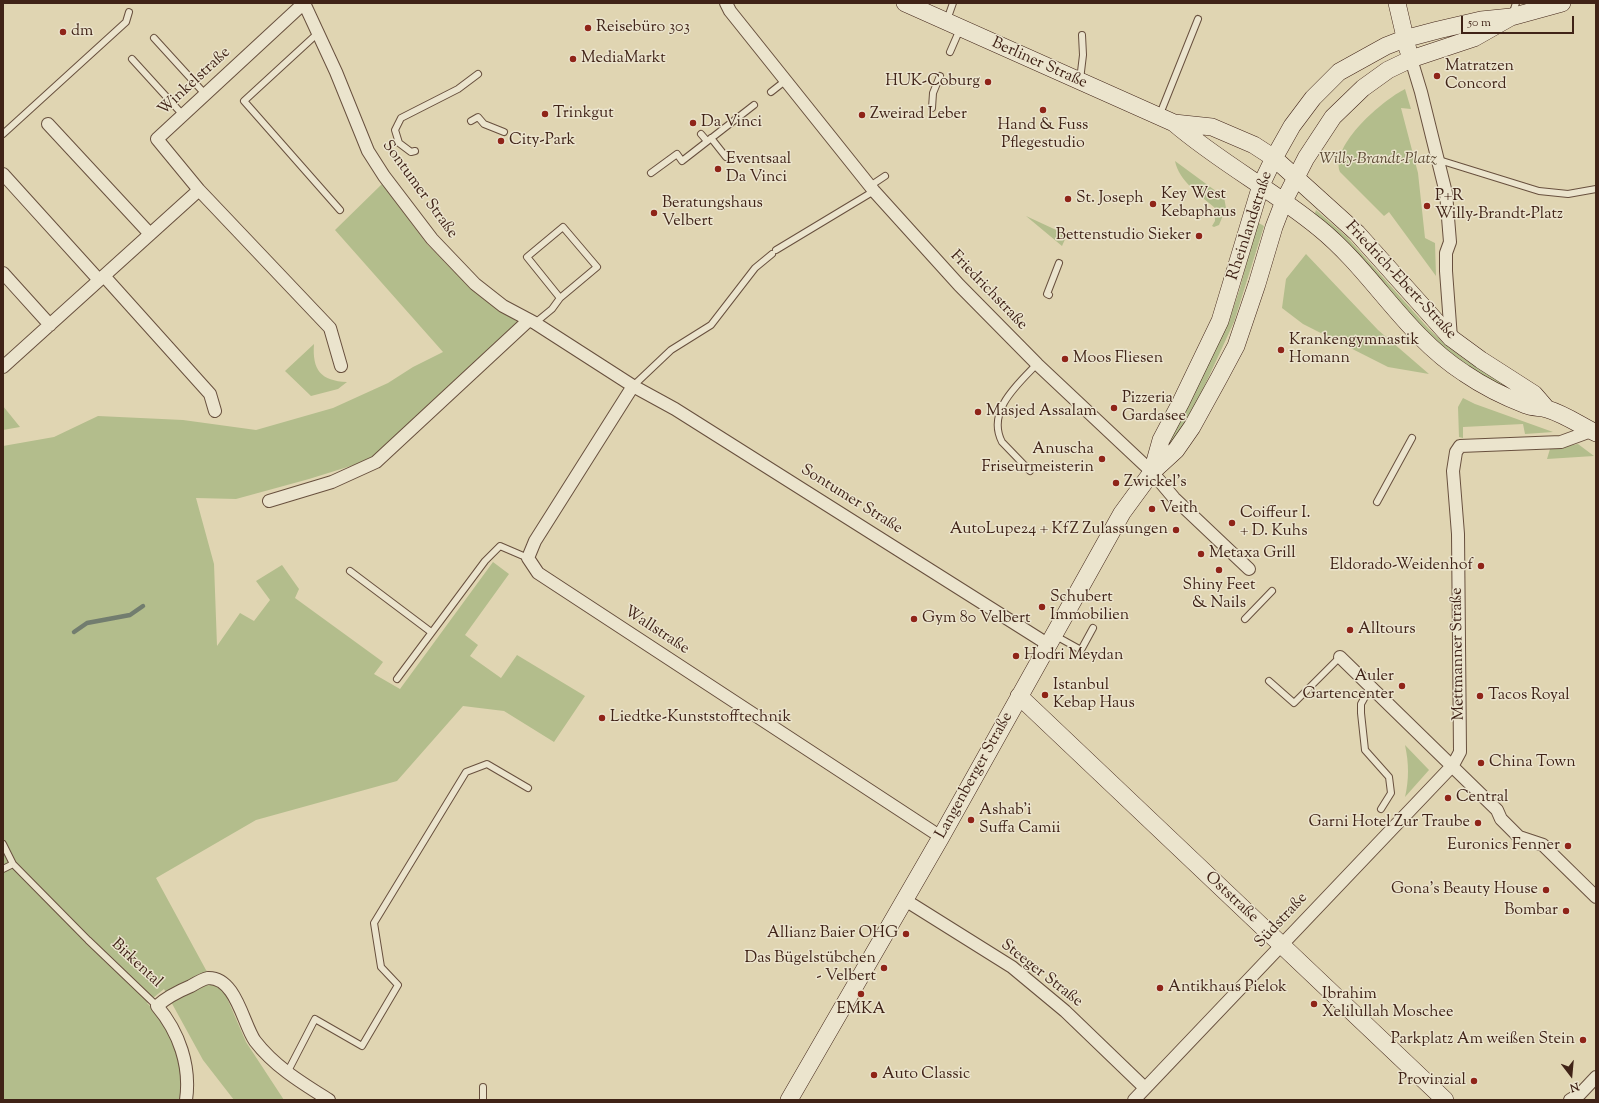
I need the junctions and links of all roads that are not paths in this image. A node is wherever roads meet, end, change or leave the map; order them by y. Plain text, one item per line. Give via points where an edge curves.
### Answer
1 (304, 3) edge
2 (720, 3) edge
3 (905, 3) edge
4 (953, 3) edge
5 (1397, 3) edge
6 (1562, 3) edge
7 (728, 7) edge
8 (1513, 10) edge
9 (129, 12) dead end
10 (1198, 19) dead end
11 (954, 25) junction
12 (318, 33) junction
13 (1082, 35) dead end
14 (154, 38) dead end
15 (1404, 39) junction
16 (950, 52) dead end
17 (132, 59) dead end
18 (1411, 59) junction
19 (478, 74) dead end
20 (940, 76) dead end
21 (785, 81) junction
22 (1079, 82) junction
23 (771, 92) dead end
24 (205, 94) junction
25 (754, 104) dead end
26 (932, 108) dead end
27 (183, 115) junction
28 (1166, 119) junction
29 (471, 121) dead end
30 (48, 124) dead end
31 (504, 132) dead end
32 (3, 134) edge
33 (701, 134) dead end
34 (709, 140) junction
35 (415, 151) dead end
36 (726, 157) dead end
37 (1274, 158) junction
38 (1438, 160) junction
39 (651, 173) dead end
40 (3, 174) edge
41 (885, 176) dead end
42 (1296, 177) junction
43 (1261, 185) junction
44 (872, 188) junction
45 (1596, 189) edge
46 (199, 190) junction
47 (1284, 201) junction
48 (340, 210) dead end
49 (150, 234) junction
50 (1059, 263) dead end
51 (3, 273) edge
52 (101, 278) junction
53 (1049, 295) dead end
54 (560, 298) junction
55 (532, 322) junction
56 (50, 324) junction
57 (1450, 338) junction
58 (1037, 364) junction
59 (341, 366) dead end
60 (3, 367) edge
61 (633, 386) junction
62 (1547, 409) junction
63 (214, 411) dead end
64 (1593, 432) edge
65 (1412, 438) dead end
66 (1169, 458) joint
67 (1030, 471) dead end
68 (1152, 472) junction
69 (269, 501) dead end
70 (1377, 502) dead end
71 (528, 558) junction
72 (1249, 569) dead end
73 (350, 571) dead end
74 (1272, 591) dead end
75 (1245, 619) dead end
76 (1093, 628) dead end
77 (431, 632) junction
78 (1052, 640) junction
79 (1340, 657) joint
80 (398, 679) dead end
81 (1269, 681) dead end
82 (1371, 686) junction
83 (1019, 696) junction
84 (1453, 765) junction
85 (528, 788) dead end
86 (1381, 809) dead end
87 (941, 837) junction
88 (3, 844) edge
89 (13, 864) junction
90 (3, 869) edge
91 (1596, 897) edge
92 (905, 900) junction
93 (1281, 945) junction
94 (157, 1006) junction
95 (287, 1073) junction
96 (1596, 1077) edge
97 (483, 1087) dead end
98 (1145, 1088) junction
99 (186, 1100) edge
100 (329, 1100) edge
101 (483, 1100) edge
102 (789, 1100) edge
103 (1134, 1100) edge
104 (1445, 1100) edge
105 (1570, 1100) edge

1 - 12 street, Sontumer Straße
1 - 24 street, Winkelstraße
2 - 7 street, Friedrichstraße
3 - 11 main road, Berliner Straße
4 - 11 lane
5 - 15 main road
6 - 8 main road, Rheinlandstraße
7 - 21 street, Friedrichstraße
8 - 15 main road, Rheinlandstraße
8 - 18 main road, Rheinlandstraße via 1474,38
9 - 32 lane via 126,22
10 - 28 lane
11 - 16 lane
11 - 22 main road, Berliner Straße
12 - 48 lane via 244,101
12 - 55 street, Sontumer Straße via 368,151 389,182 432,239 475,284 503,306
13 - 22 lane via 1083,55
14 - 24 lane
15 - 18 main road
15 - 37 main road, Rheinlandstraße via 1354,62 1325,84 1302,112
17 - 27 lane
18 - 38 street
18 - 42 main road, Rheinlandstraße via 1388,70 1348,102 1321,134
19 - 35 lane via 458,89 401,118 395,130 399,143 411,152
20 - 26 lane via 933,93
21 - 23 lane
21 - 44 street, Friedrichstraße
22 - 28 main road, Berliner Straße
24 - 27 street, Winkelstraße
25 - 34 lane
27 - 46 street, Winkelstraße via 157,139
28 - 37 main road, Berliner Straße via 1212,127 1254,145
28 - 43 main road, Berliner Straße
29 - 31 lane via 478,117 484,124
30 - 49 street
33 - 34 lane
34 - 36 lane
34 - 39 lane via 682,161 677,154
37 - 42 main road, Friedrich-Ebert-Straße
37 - 43 main road, Rheinlandstraße
38 - 45 lane via 1538,191 1568,194
38 - 57 street via 1446,193 1450,242 1445,260
40 - 52 street
41 - 44 lane
42 - 47 main road, Rheinlandstraße
42 - 57 main road, Friedrich-Ebert-Straße via 1358,233
43 - 47 main road, Friedrich-Ebert-Straße
43 - 68 main road, Rheinlandstraße via 1220,321 1161,440
44 - 58 street, Friedrichstraße via 959,285
44 - 61 lane via 774,252 755,268 711,325 670,350
46 - 49 street
46 - 59 street, Winkelstraße via 330,328
47 - 62 main road, Friedrich-Ebert-Straße via 1320,228 1407,324 1440,355 1489,388 1528,406
47 - 66 main road, Rheinlandstraße via 1236,346 1192,427
49 - 52 street
50 - 53 lane via 1046,294
51 - 56 street
52 - 56 street
52 - 63 street via 210,394
54 - 54 lane via 527,257 564,228 597,267
54 - 55 lane via 552,309
55 - 61 street, Sontumer Straße
55 - 69 street via 376,462 332,482
56 - 60 street
57 - 62 main road, Friedrich-Ebert-Straße via 1534,394
58 - 67 lane via 1005,398 998,427 1002,442
58 - 68 street, Friedrichstraße
61 - 71 street via 535,541
61 - 78 street, Sontumer Straße via 675,409
62 - 64 main road, Friedrich-Ebert-Straße
64 - 84 street, Mettmanner Straße via 1562,442 1460,446 1456,452 1453,471 1458,534 1460,752
65 - 70 lane
66 - 68 main road, Langenberger Straße
68 - 72 street, Friedrichstraße via 1174,498
68 - 78 main road, Langenberger Straße via 1122,513
71 - 77 lane via 500,546 485,561
71 - 87 street, Wallstraße via 538,573
73 - 77 lane
74 - 75 lane
76 - 78 lane via 1081,650
77 - 80 lane
78 - 83 main road, Langenberger Straße
79 - 81 lane via 1294,703
79 - 82 street
82 - 84 street
82 - 86 lane via 1361,704 1361,714 1364,750 1389,777 1391,793
83 - 87 main road, Langenberger Straße
83 - 93 main road, Oststraße
84 - 91 street via 1497,810 1501,819 1519,837 1543,845
84 - 93 street, Südstraße
85 - 95 lane via 487,764 466,772 374,922 381,967 398,985 362,1046 315,1019
87 - 92 main road, Langenberger Straße
88 - 89 lane, Birkental
89 - 90 lane
89 - 94 lane, Birkental
92 - 98 street, Steeger Straße via 1012,967 1065,1011
92 - 102 main road, Langenberger Straße
93 - 98 street, Südstraße
93 - 104 main road, Oststraße
94 - 95 street, Birkental via 208,978 221,982 232,992 255,1041
94 - 99 street via 170,1021 184,1058 188,1079
95 - 100 street, Birkental
96 - 105 street via 1580,1094
97 - 101 lane
98 - 103 street, Südstraße

